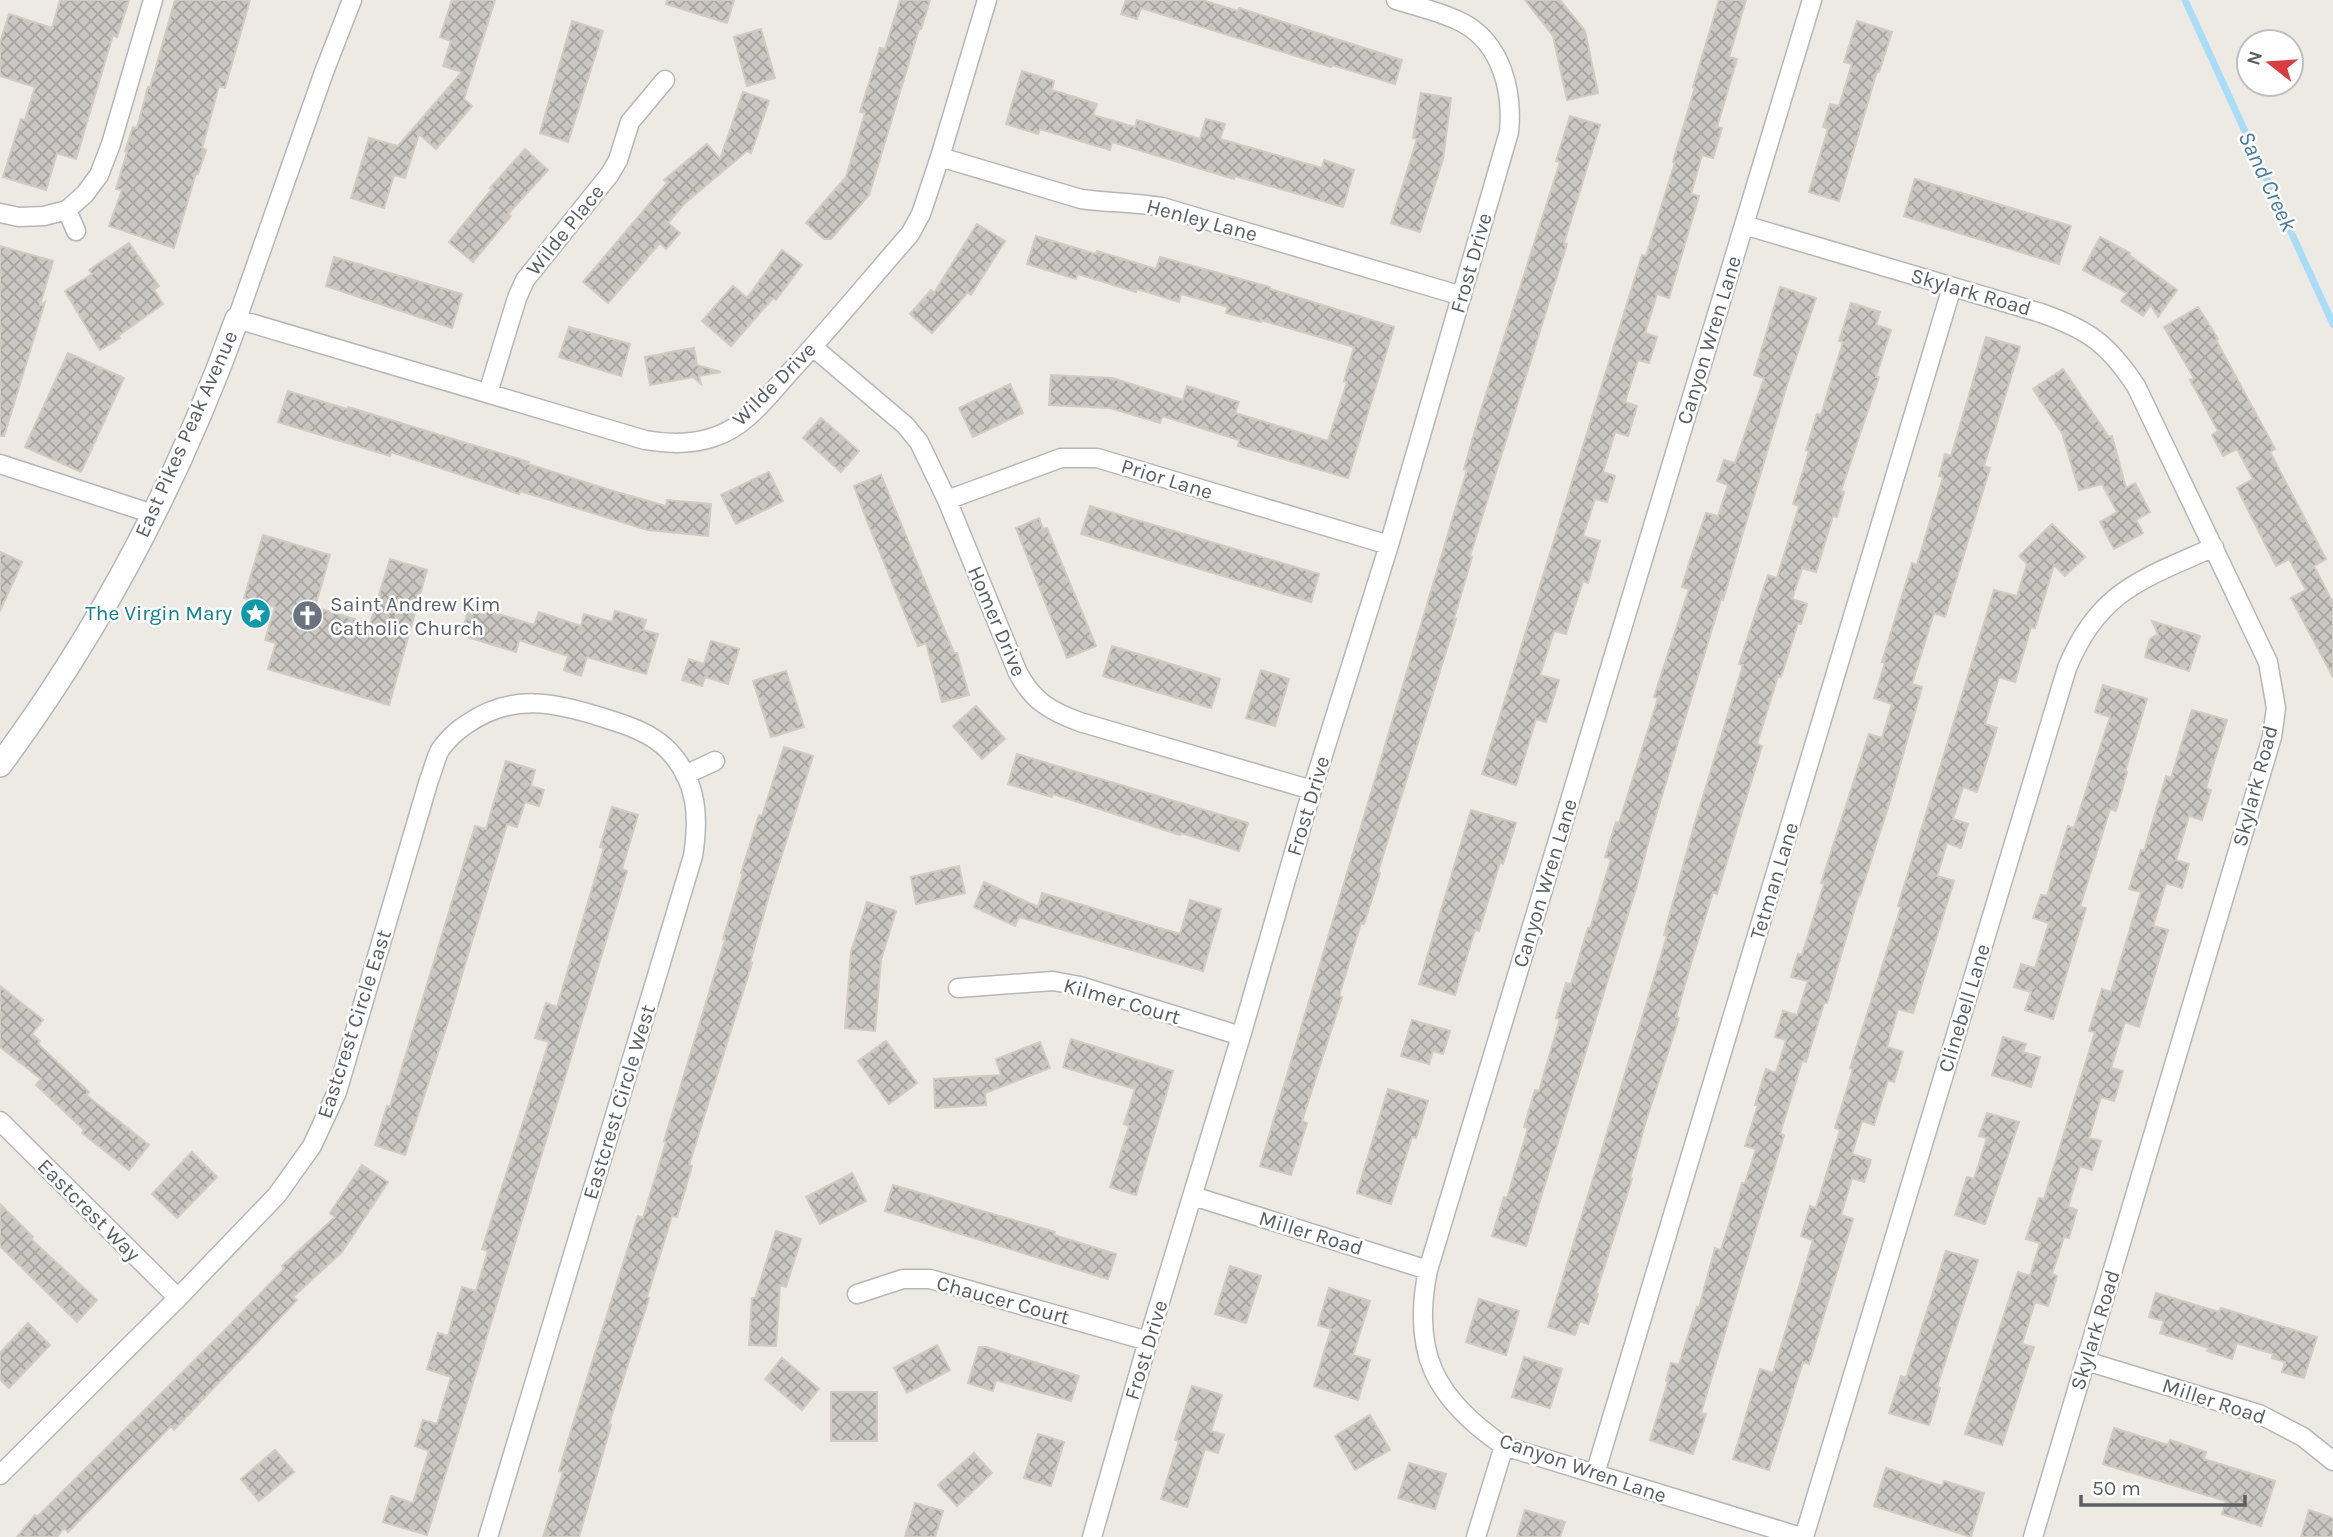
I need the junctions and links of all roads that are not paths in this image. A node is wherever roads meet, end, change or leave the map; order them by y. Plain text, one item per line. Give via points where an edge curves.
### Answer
1 (153, 0) edge
2 (352, 0) edge
3 (987, 0) edge
4 (1396, 0) edge
5 (1812, 0) edge
6 (665, 80) dead end
7 (940, 157) junction
8 (67, 210) junction
9 (0, 214) edge
10 (1744, 225) junction
11 (76, 230) dead end
12 (1952, 287) junction
13 (1462, 296) junction
14 (237, 319) junction
15 (813, 347) junction
16 (488, 393) junction
17 (0, 464) edge
18 (947, 500) junction
19 (153, 514) junction
20 (1389, 545) junction
21 (2214, 547) junction
22 (593, 714) joint
23 (715, 761) dead end
24 (0, 765) edge
25 (685, 775) junction
26 (1312, 790) junction
27 (958, 988) dead end
28 (1241, 1036) junction
29 (0, 1121) edge
30 (1193, 1196) junction
31 (1428, 1270) junction
32 (858, 1294) dead end
33 (178, 1298) junction
34 (1148, 1341) junction
35 (2086, 1361) junction
36 (1504, 1446) junction
37 (2333, 1461) edge
38 (1595, 1474) junction
39 (0, 1475) edge
40 (488, 1537) edge
41 (1091, 1537) edge
42 (1476, 1537) edge
43 (1802, 1537) edge
44 (2033, 1537) edge

1 - 8 street via 99,175
2 - 14 street, East Pikes Peak Avenue
3 - 7 street, Wilde Drive
4 - 13 street, Frost Drive via 1465,24 1484,39 1504,75 1511,111 1509,132
5 - 10 street, Canyon Wren Lane
6 - 16 street, Wilde Place via 630,122 610,174 525,280
7 - 13 street, Henley Lane via 1082,199 1162,207
7 - 15 street, Wilde Drive via 910,234
8 - 9 street via 44,216
8 - 11 street
10 - 12 street, Skylark Road
10 - 31 street, Canyon Wren Lane
12 - 21 street, Skylark Road via 2069,323 2098,340 2120,361
12 - 38 street, Tetman Lane
13 - 20 street, Frost Drive
14 - 16 street, Wilde Drive
14 - 19 street, East Pikes Peak Avenue via 217,375
15 - 16 street, Wilde Drive via 752,413 715,437 692,442 645,440
15 - 18 street, Homer Drive via 912,433
17 - 19 street
18 - 20 street, Prior Lane via 1062,458 1080,456
18 - 26 street, Homer Drive via 1017,673 1044,706 1080,722
19 - 24 street, East Pikes Peak Avenue via 76,652
20 - 26 street, Frost Drive
21 - 35 street, Skylark Road via 2268,662 2276,708 2272,737
21 - 43 street, Clinebell Lane via 2138,582 2111,600 2076,645
22 - 25 street, Eastcrest Circle West via 648,735 669,751
22 - 33 street, Eastcrest Circle East via 528,702 502,706 459,729 440,750 325,1119 277,1195
23 - 25 street
25 - 40 street, Eastcrest Circle West via 697,806 693,856
26 - 28 street, Frost Drive
27 - 28 street, Kilmer Court via 1053,981
28 - 30 street, Frost Drive
29 - 33 street, Eastcrest Way
30 - 31 street, Miller Road
30 - 34 street, Frost Drive
31 - 36 street, Canyon Wren Lane via 1422,1330 1434,1390
32 - 34 street, Chaucer Court via 903,1279 930,1279
33 - 39 street, Eastcrest Circle East
34 - 41 street, Frost Drive
35 - 37 street, Miller Road via 2259,1414 2303,1437
35 - 44 street, Skylark Road
36 - 38 street, Canyon Wren Lane
36 - 42 street
38 - 43 street, Canyon Wren Lane

